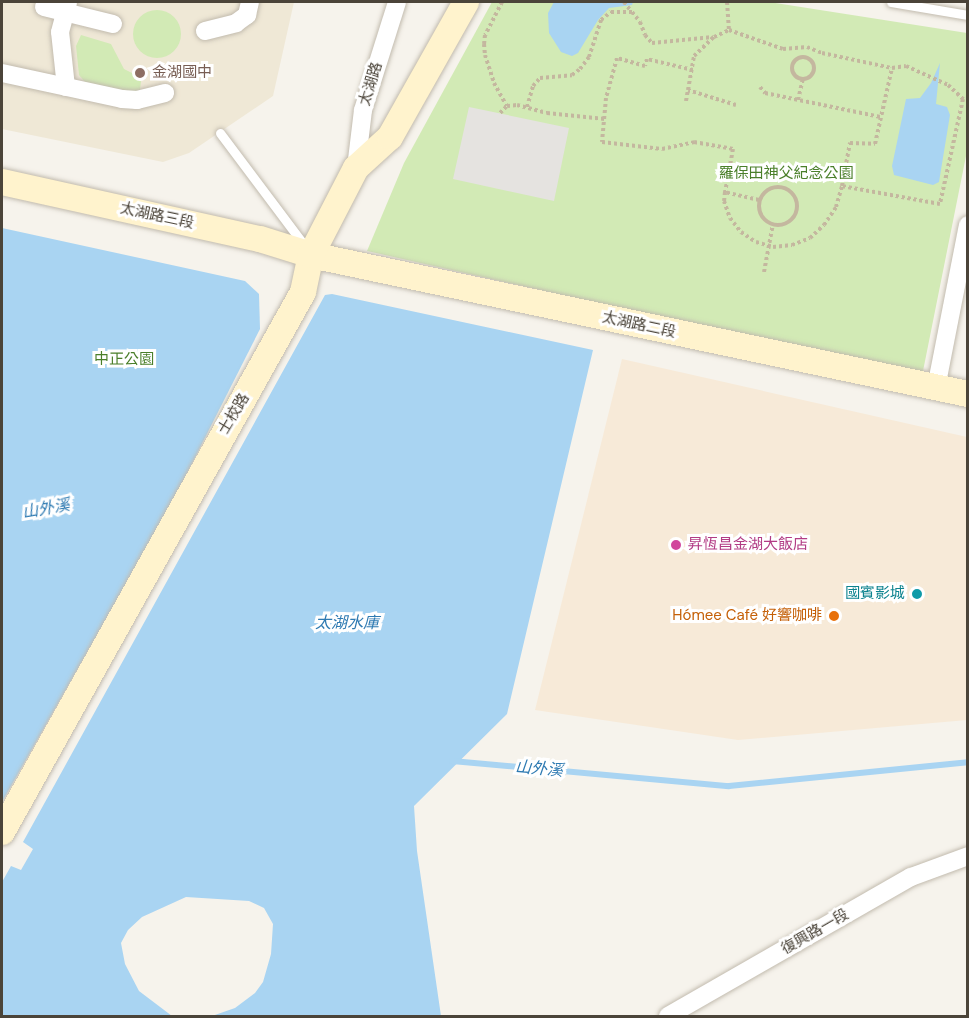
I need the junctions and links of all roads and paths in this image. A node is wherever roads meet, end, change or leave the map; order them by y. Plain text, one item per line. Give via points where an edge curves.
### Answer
1 (250, 2) edge
2 (397, 2) edge
3 (466, 2) edge
4 (501, 2) edge
5 (624, 2) edge
6 (727, 2) edge
7 (891, 2) edge
8 (44, 7) dead end
9 (66, 7) edge
10 (632, 12) junction
11 (968, 15) edge
12 (112, 24) dead end
13 (729, 30) junction
14 (205, 31) dead end
15 (714, 37) junction
16 (892, 68) junction
17 (693, 70) junction
18 (2, 73) edge
19 (803, 79) junction
20 (66, 87) junction
21 (760, 87) dead end
22 (688, 90) junction
23 (165, 93) dead end
24 (798, 100) junction
25 (686, 101) dead end
26 (736, 105) dead end
27 (507, 106) junction
28 (527, 107) junction
29 (500, 113) dead end
30 (881, 117) junction
31 (605, 119) junction
32 (220, 133) dead end
33 (356, 168) junction
34 (2, 182) edge
35 (842, 186) junction
36 (725, 192) junction
37 (759, 200) junction
38 (773, 224) junction
39 (968, 225) edge
40 (769, 245) junction
41 (311, 255) junction
42 (764, 272) dead end
43 (936, 388) junction
44 (968, 394) edge
45 (2, 832) edge
46 (968, 856) edge
47 (668, 1017) edge

1 - 14 street via 247,15 236,23
2 - 33 street, 太湖路 via 363,110
3 - 33 street, 士校路 via 390,137
4 - 27 path via 485,35 484,56
5 - 10 path
6 - 13 path
7 - 11 lane
8 - 9 street
9 - 12 street
9 - 20 street via 60,32
10 - 15 path via 652,43
10 - 28 path via 611,12 603,17 589,57 580,69 572,75 540,78 533,86
13 - 15 path
13 - 16 path via 783,49 807,47
15 - 17 path via 694,56
16 - 30 path
16 - 35 path via 906,66 948,85 963,99 940,204
17 - 22 path
17 - 31 path via 647,59 645,66 617,58
18 - 20 street
19 - 19 path via 814,70 810,59 803,56 791,68 793,75
19 - 24 path
20 - 23 street via 137,100
21 - 24 path via 765,93
22 - 25 path
22 - 26 path
24 - 30 path
27 - 28 path
27 - 29 path
28 - 31 path via 563,116
30 - 35 path via 875,144 850,143
31 - 36 path via 603,142 662,150 694,142 733,149
32 - 41 lane
33 - 41 street, 士校路
34 - 41 street, 太湖路三段 via 260,239
35 - 40 path via 836,207 810,238 792,245
36 - 37 path
36 - 40 path via 730,218 741,232
37 - 38 path via 763,218
37 - 38 path via 772,188 784,188 794,196 795,214 786,223
38 - 40 path
39 - 43 street
40 - 42 path
41 - 43 street, 太湖路二段
41 - 45 street, 士校路 via 303,292
43 - 44 street, 太湖路二段
46 - 47 street, 復興路一段 via 911,877

